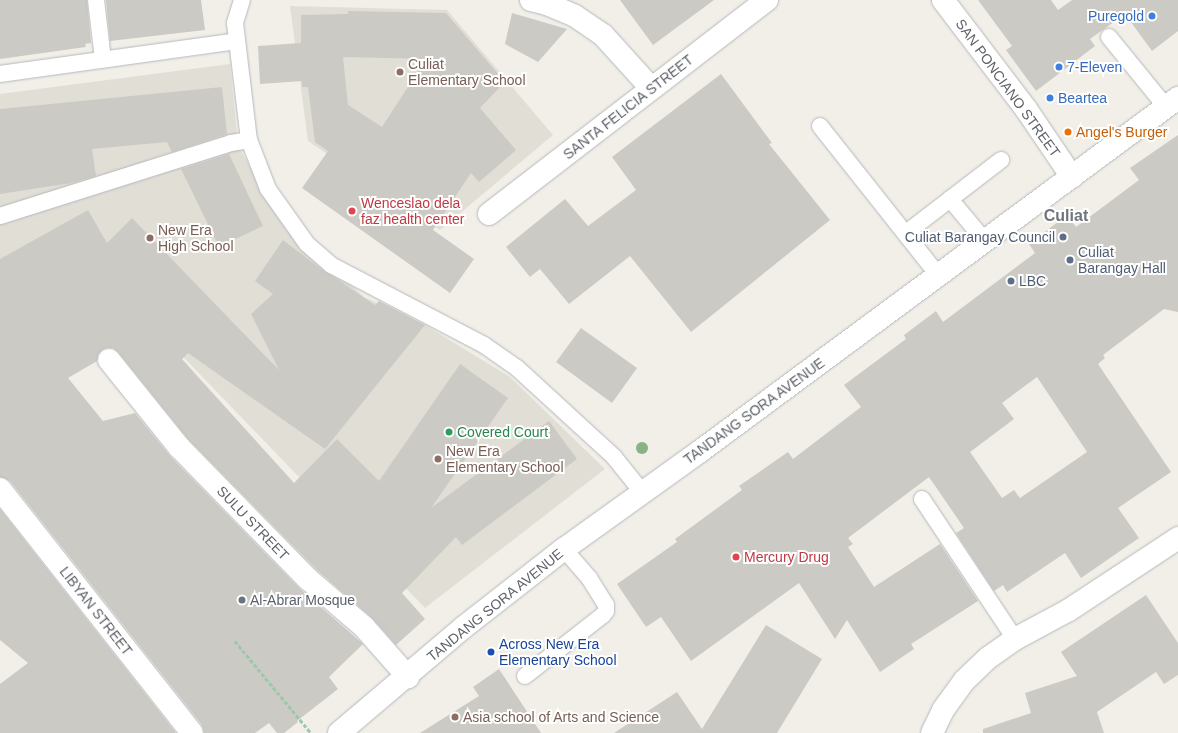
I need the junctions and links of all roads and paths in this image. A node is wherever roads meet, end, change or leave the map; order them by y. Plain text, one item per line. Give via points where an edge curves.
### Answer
1 (96, 0) edge
2 (242, 0) edge
3 (531, 0) edge
4 (767, 0) edge
5 (943, 0) edge
6 (1109, 37) dead end
7 (237, 42) junction
8 (103, 60) junction
9 (0, 74) edge
10 (651, 88) junction
11 (1172, 103) edge
12 (820, 126) dead end
13 (249, 140) junction
14 (1001, 160) dead end
15 (1072, 177) junction
16 (950, 199) junction
17 (489, 214) dead end
18 (0, 216) edge
19 (906, 233) junction
20 (985, 241) junction
21 (939, 276) junction
22 (109, 360) dead end
23 (0, 489) edge
24 (642, 492) junction
25 (922, 499) dead end
26 (1178, 538) edge
27 (564, 549) junction
28 (1015, 639) junction
29 (235, 641) dead end
30 (525, 676) dead end
31 (408, 677) junction
32 (350, 730) edge
33 (192, 733) edge
34 (311, 733) edge
35 (932, 733) edge

1 - 8 lane
2 - 7 lane via 235,23
3 - 10 street via 576,16 603,35
4 - 10 street, SANTA FELICIA STREET
5 - 15 street, SAN PONCIANO STREET via 1026,109
6 - 11 lane
7 - 8 lane
7 - 13 lane
8 - 9 lane
10 - 17 street, SANTA FELICIA STREET
11 - 15 street, TANDANG SORA AVENUE
12 - 19 lane
13 - 18 lane via 231,142
13 - 24 lane via 268,189 307,244 331,265 484,344 517,368 614,457
14 - 16 lane
15 - 20 street, TANDANG SORA AVENUE
16 - 19 lane
16 - 20 lane
19 - 21 lane
20 - 21 street, TANDANG SORA AVENUE
21 - 24 street, TANDANG SORA AVENUE
22 - 31 street, SULU STREET via 179,447 308,579 364,628
23 - 33 street, LIBYAN STREET
24 - 27 street, TANDANG SORA AVENUE
25 - 28 lane
26 - 28 street via 1069,610
27 - 30 lane via 590,579 606,605 606,611
27 - 31 street, TANDANG SORA AVENUE via 464,627
28 - 35 street via 988,658 964,681 943,710
29 - 34 path
31 - 32 street, TANDANG SORA AVENUE

